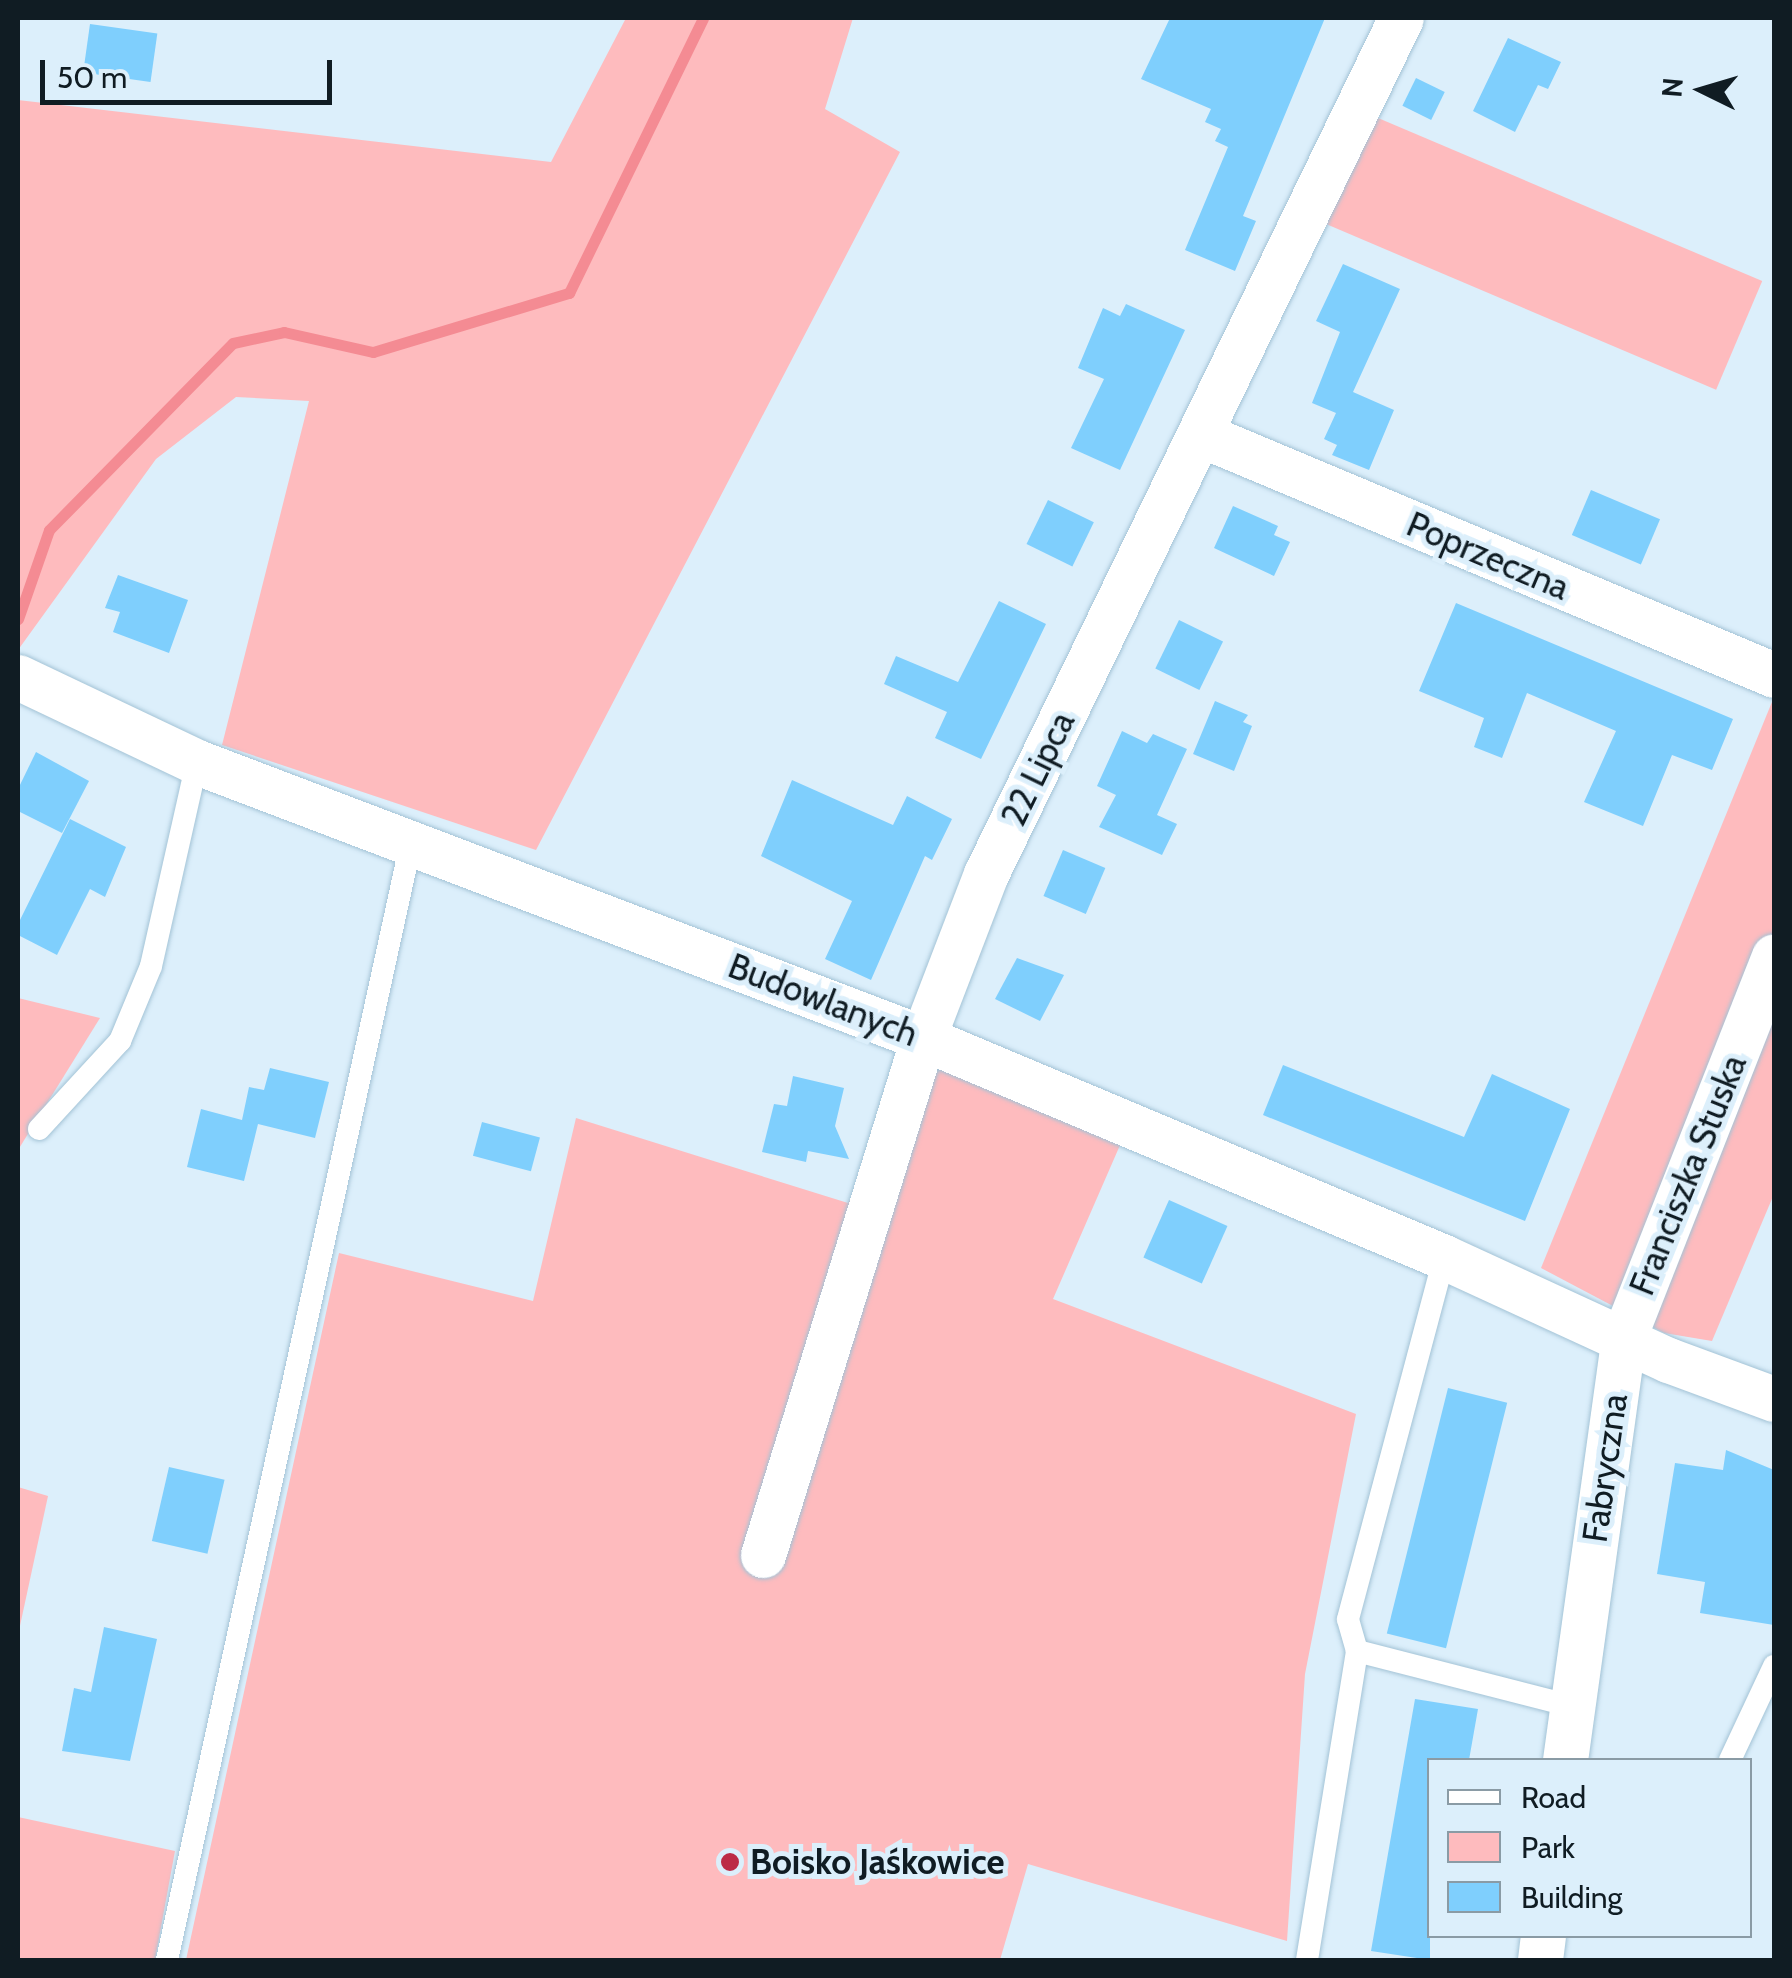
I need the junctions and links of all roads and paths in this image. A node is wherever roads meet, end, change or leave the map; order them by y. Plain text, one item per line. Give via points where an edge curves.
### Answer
1 (1401, 18) edge
2 (1202, 434) junction
3 (1774, 675) edge
4 (18, 676) edge
5 (197, 762) junction
6 (411, 843) junction
7 (1774, 956) edge
8 (923, 1038) junction
9 (39, 1129) dead end
10 (1444, 1257) junction
11 (1624, 1337) junction
12 (1774, 1399) edge
13 (762, 1555) dead end
14 (1357, 1651) junction
15 (1774, 1666) edge
16 (1572, 1706) junction
17 (1566, 1758) edge
18 (1731, 1758) edge
19 (167, 1960) edge
20 (1307, 1960) edge

1 - 2 street, 22 Lipca
2 - 3 street, Poprzeczna
2 - 8 street, 22 Lipca via 986,874
4 - 5 street, Budowlanych
5 - 6 street, Budowlanych
5 - 9 lane via 150,966 120,1041
6 - 8 street, Budowlanych
6 - 19 lane
7 - 11 street, Franciszka Stuska
8 - 10 street, Budowlanych
8 - 13 street, 22 Lipca
10 - 11 street, Budowlanych
10 - 14 lane via 1348,1618
11 - 12 street, Fabryczna
11 - 16 street, Fabryczna
14 - 16 lane
14 - 20 lane
15 - 18 lane
16 - 17 street, Fabryczna

